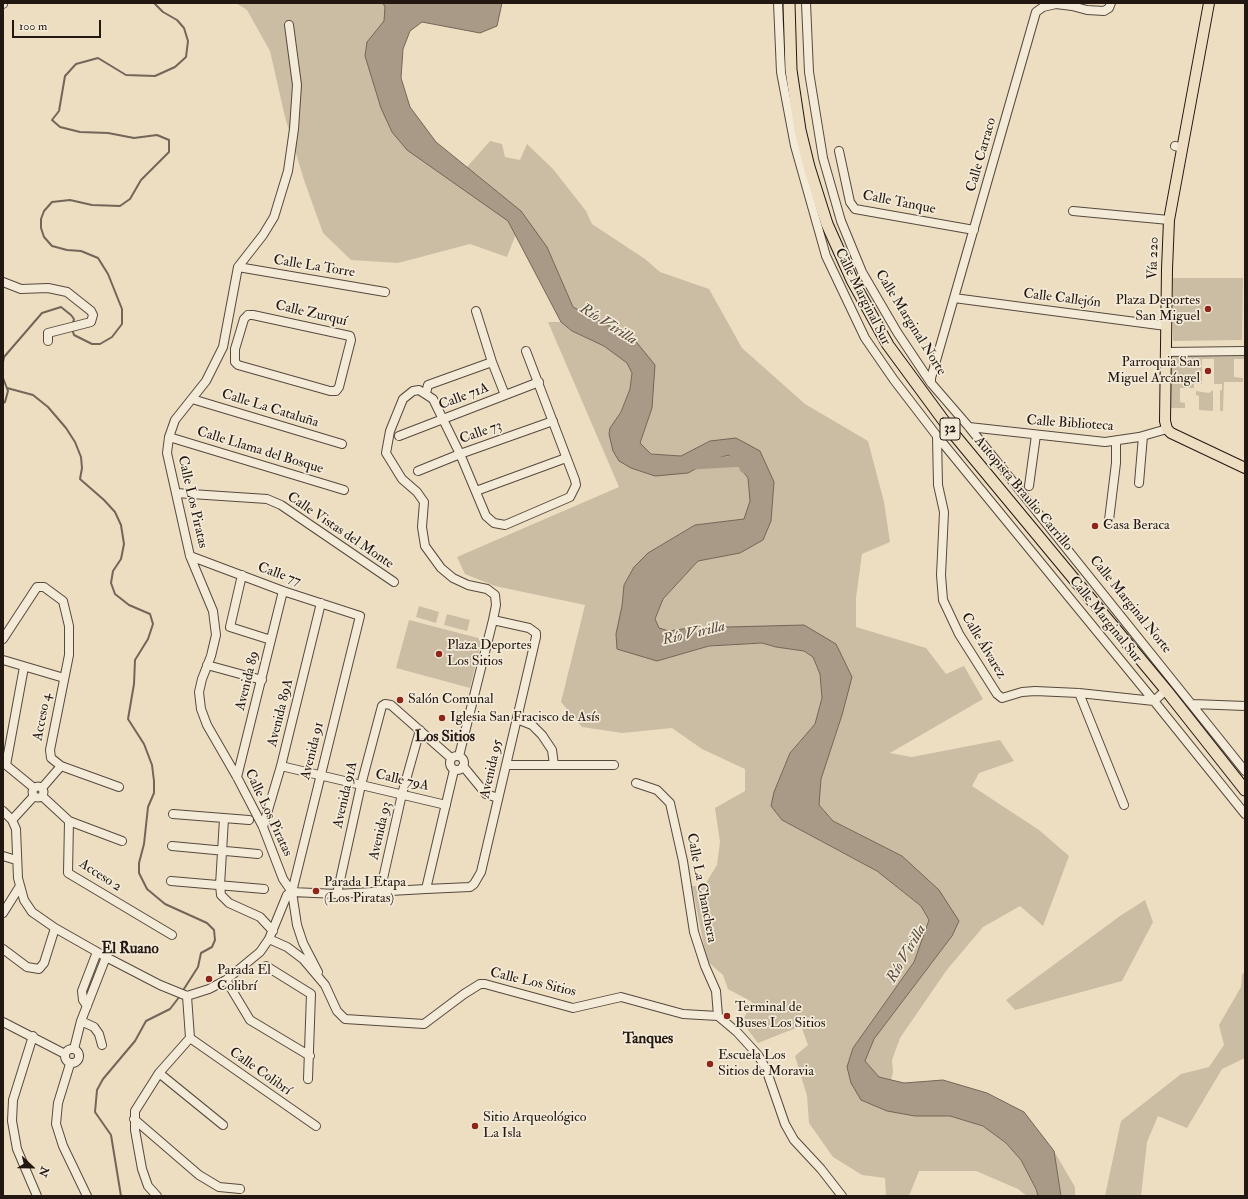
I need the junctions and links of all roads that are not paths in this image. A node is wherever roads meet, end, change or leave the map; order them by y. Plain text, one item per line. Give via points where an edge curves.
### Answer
1 (778, 3) edge
2 (789, 3) edge
3 (806, 3) edge
4 (1036, 3) edge
5 (1111, 3) edge
6 (1209, 3) edge
7 (1036, 12) junction
8 (289, 26) dead end
9 (796, 132) junction
10 (839, 151) dead end
11 (1073, 211) dead end
12 (1169, 220) junction
13 (974, 230) junction
14 (238, 268) junction
15 (3, 282) edge
16 (385, 292) dead end
17 (954, 298) junction
18 (476, 311) dead end
19 (1166, 326) junction
20 (48, 341) dead end
21 (222, 348) junction
22 (235, 349) junction
23 (526, 351) dead end
24 (1245, 351) edge
25 (1166, 352) junction
26 (492, 362) junction
27 (539, 382) junction
28 (931, 383) junction
29 (426, 393) junction
30 (505, 395) junction
31 (925, 397) junction
32 (192, 399) junction
33 (914, 405) junction
34 (442, 420) junction
35 (553, 421) junction
36 (969, 427) junction
37 (1167, 429) junction
38 (1036, 435) junction
39 (399, 436) dead end
40 (937, 436) junction
41 (1143, 436) junction
42 (169, 437) junction
43 (1116, 441) junction
44 (342, 444) dead end
45 (460, 454) junction
46 (566, 458) junction
47 (1245, 468) edge
48 (418, 471) dead end
49 (1140, 483) dead end
50 (1029, 486) dead end
51 (344, 490) dead end
52 (476, 491) junction
53 (176, 493) junction
54 (1109, 520) dead end
55 (190, 556) junction
56 (242, 576) junction
57 (394, 582) dead end
58 (282, 591) junction
59 (321, 603) junction
60 (360, 616) joint
61 (493, 620) junction
62 (3, 639) edge
63 (271, 640) junction
64 (3, 660) edge
65 (207, 665) junction
66 (24, 667) junction
67 (64, 678) junction
68 (262, 680) junction
69 (1166, 690) junction
70 (1079, 693) junction
71 (1154, 700) junction
72 (1193, 704) junction
73 (1245, 706) edge
74 (517, 719) junction
75 (420, 730) junction
76 (455, 757) junction
77 (614, 764) dead end
78 (506, 765) junction
79 (554, 765) junction
80 (61, 766) junction
81 (281, 766) junction
82 (463, 766) junction
83 (454, 770) junction
84 (1245, 771) edge
85 (321, 775) junction
86 (238, 776) junction
87 (636, 783) dead end
88 (361, 785) junction
89 (119, 787) dead end
90 (1245, 790) edge
91 (38, 792) junction
92 (402, 794) junction
93 (498, 798) junction
94 (446, 805) junction
95 (1124, 805) dead end
96 (3, 811) edge
97 (173, 814) dead end
98 (1245, 814) edge
99 (224, 819) junction
100 (12, 820) junction
101 (249, 820) dead end
102 (69, 821) junction
103 (262, 827) junction
104 (122, 841) dead end
105 (172, 846) dead end
106 (221, 851) junction
107 (258, 854) dead end
108 (3, 856) edge
109 (16, 860) junction
110 (171, 881) dead end
111 (220, 885) junction
112 (20, 886) junction
113 (264, 889) dead end
114 (426, 889) junction
115 (292, 892) junction
116 (380, 892) junction
117 (337, 894) junction
118 (3, 913) edge
119 (56, 928) junction
120 (272, 931) junction
121 (172, 935) dead end
122 (269, 939) junction
123 (3, 949) edge
124 (97, 952) junction
125 (106, 957) junction
126 (266, 966) dead end
127 (226, 980) junction
128 (325, 985) junction
129 (187, 996) junction
130 (87, 1006) junction
131 (718, 1016) junction
132 (81, 1021) junction
133 (3, 1022) edge
134 (33, 1036) junction
135 (190, 1038) junction
136 (102, 1045) dead end
137 (74, 1050) junction
138 (65, 1054) junction
139 (310, 1056) junction
140 (70, 1064) junction
141 (160, 1073) junction
142 (308, 1079) dead end
143 (134, 1119) junction
144 (223, 1125) dead end
145 (316, 1126) dead end
146 (240, 1189) dead end
147 (37, 1196) edge
148 (87, 1196) edge
149 (157, 1196) edge
150 (842, 1196) edge

1 - 9 street, Calle Marginal Sur via 781,72
2 - 9 highway, Autopista Braulio Carrillo / 32
3 - 28 street, Calle Marginal Norte via 809,72 823,158 841,221 862,272
4 - 7 street, Calle Carraco
5 - 7 street via 1104,11 1056,4
6 - 12 main road, Vía 220 via 1179,147
7 - 13 street, Calle Carraco
8 - 14 street, Calle Los Piratas via 297,85 288,171 274,216
9 - 31 highway, Autopista Braulio Carrillo / 32 via 827,224 852,280 888,345
9 - 33 street, Calle Marginal Sur via 826,256 865,338
10 - 13 street, Calle Tanque via 850,202 855,209
11 - 12 street
12 - 19 main road, Vía 220
13 - 17 street, Calle Carraco
14 - 16 street, Calle La Torre
14 - 21 street, Calle Los Piratas
15 - 20 street via 21,289 48,288 67,292 91,311 91,322 48,334
17 - 19 street, Calle Callejón
17 - 28 street, Calle Carraco
18 - 26 street
19 - 25 main road, Vía 220
21 - 22 street
21 - 32 street, Calle Los Piratas via 206,381
22 - 22 street, Calle Zurquí via 244,319 253,315 345,334 350,336 351,340 339,387 330,391 238,366 235,362
23 - 27 street
24 - 25 street
25 - 37 main road, Vía 220
26 - 29 street via 428,385
26 - 30 street
27 - 30 street, Calle 71A
27 - 35 street
28 - 36 street, Calle Marginal Norte
29 - 34 street via 433,399
29 - 61 street via 413,391 403,399 390,430 386,453 402,479 424,502 422,527 425,546 441,568 453,578 468,585 486,588 495,595
30 - 34 street, Calle 71A
31 - 33 street
31 - 69 highway, Autopista Braulio Carrillo / 32
32 - 42 street, Calle Los Piratas via 175,420
32 - 44 street, Calle La Cataluña
33 - 40 street, Calle Marginal Sur
34 - 39 street, Calle 71A
34 - 45 street
35 - 45 street, Calle 73
35 - 46 street
36 - 38 street, Calle Biblioteca
36 - 72 street, Calle Marginal Norte
37 - 41 street, Calle Biblioteca
37 - 47 main road
38 - 43 street, Calle Biblioteca via 1099,442
38 - 50 street
40 - 70 street, Calle Álvarez via 938,485 944,512 941,585 945,606 959,634 979,668 1002,698 1035,691
40 - 71 street, Calle Marginal Sur
41 - 43 street, Calle Biblioteca
41 - 49 street
42 - 51 street, Calle Llama del Bosque
42 - 53 street, Calle Los Piratas via 165,452
43 - 54 street
45 - 48 street, Calle 73
45 - 52 street
46 - 52 street
46 - 52 street via 576,485 570,497 505,524 494,523 486,516
53 - 55 street, Calle Los Piratas
53 - 57 street, Calle Vistas del Monte via 267,499 281,505
55 - 56 street, Calle 77
55 - 65 street, Calle Los Piratas via 213,611 216,636 212,656
56 - 58 street, Calle 77
56 - 63 street via 230,626
58 - 59 street, Calle 77
58 - 63 street, Avenida 89
59 - 60 street, Calle 77
59 - 81 street, Avenida 89A
60 - 85 street, Avenida 91
61 - 74 street, Avenida 95 via 530,628 536,633
61 - 76 street
62 - 67 street, Acceso 4 via 37,587 44,587 63,601 66,610 69,655
63 - 68 street, Avenida 89
64 - 66 street
65 - 68 street
65 - 86 street, Calle Los Piratas via 199,692 201,710 207,725
66 - 67 street
66 - 91 street via 6,765
67 - 80 street, Acceso 4 via 50,750 51,758
68 - 86 street, Avenida 89
69 - 71 street
69 - 90 highway, Autopista Braulio Carrillo / 32
70 - 71 street, Calle Álvarez
70 - 95 street
71 - 98 street, Calle Marginal Sur
72 - 73 street
72 - 84 street, Calle Marginal Norte
74 - 78 street, Avenida 95
74 - 79 street via 532,726 542,735 552,750
75 - 76 street
75 - 88 street, Avenida 91A via 391,705 385,704 381,709
75 - 92 street, Avenida 93
76 - 82 street via 463,759
76 - 83 street via 449,763
77 - 79 street
78 - 79 street
78 - 93 street, Avenida 95
80 - 89 street
80 - 91 street
81 - 85 street, Calle 79A
81 - 103 street, Avenida 89A
82 - 83 street via 459,770
82 - 93 street via 486,794
83 - 94 street
85 - 88 street, Calle 79A
85 - 115 street, Avenida 91
86 - 103 street, Calle Los Piratas
87 - 131 street, Calle La Chanchera via 657,790 670,803 683,861 694,932 716,991
88 - 92 street, Calle 79A
88 - 117 street, Avenida 91A
91 - 100 street
91 - 102 street
92 - 94 street, Calle 79A
92 - 116 street, Avenida 93
93 - 114 street, Avenida 95 via 481,872 474,884 463,889
94 - 114 street
96 - 100 street
97 - 99 street
99 - 101 street
99 - 106 street
100 - 109 street via 18,837
102 - 104 street
102 - 121 street, Acceso 2 via 68,873
103 - 115 street, Calle Los Piratas via 283,879
105 - 106 street
106 - 107 street
106 - 111 street
108 - 109 street
109 - 112 street
110 - 111 street
111 - 113 street
111 - 120 street via 225,900 260,917
112 - 118 street
112 - 119 street via 24,900 32,912
114 - 116 street, Avenida 95
115 - 117 street, Avenida 95
115 - 120 street via 287,895
115 - 128 street via 297,925 303,943
116 - 117 street, Avenida 95
119 - 123 street via 44,963 39,969 27,967
119 - 124 street
120 - 122 street
122 - 127 street via 260,952
122 - 128 street, Calle Los Sitios via 295,952
124 - 125 street
124 - 130 street via 82,991
125 - 129 street
125 - 130 street
126 - 139 street via 311,994
127 - 129 street
127 - 139 street via 250,1020
128 - 131 street, Calle Los Sitios via 343,1018 414,1024 426,1024 480,984 573,1008 621,997 683,1014
129 - 135 street
130 - 132 street
131 - 150 street via 758,1055 766,1069 785,1124 794,1140
132 - 136 street via 94,1027
132 - 137 street
133 - 134 street
134 - 138 street
134 - 147 street via 13,1100 12,1122 17,1149
135 - 141 street
135 - 145 street, Calle Colibrí
137 - 138 street via 69,1050
137 - 140 street via 78,1052 79,1057 77,1062
138 - 140 street
139 - 142 street
140 - 148 street via 58,1103 56,1124 63,1146
141 - 143 street via 137,1106
141 - 144 street
143 - 146 street via 199,1175 219,1187
143 - 149 street via 142,1169 148,1186

